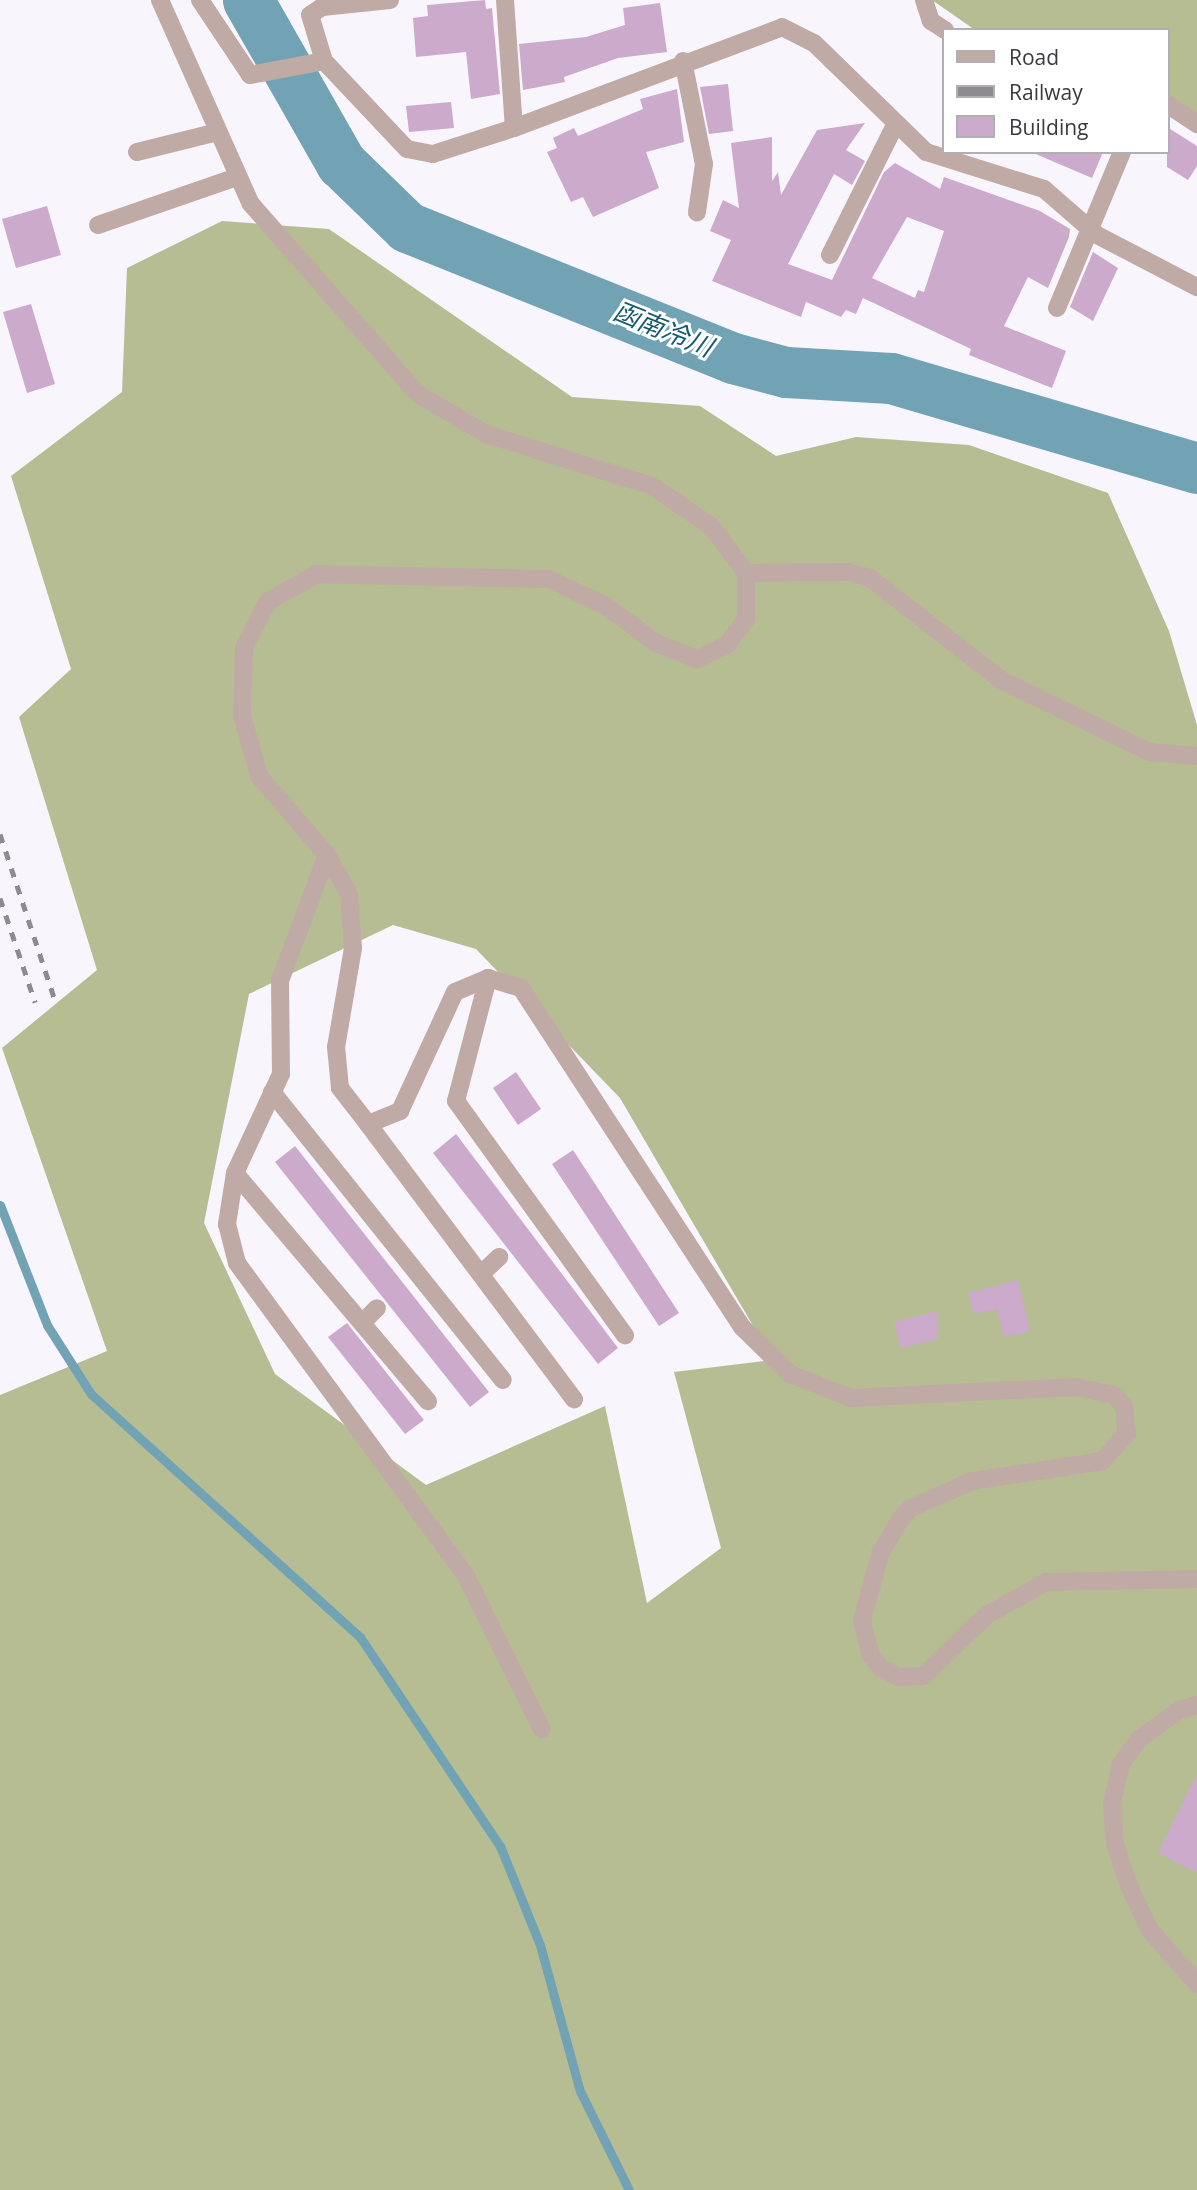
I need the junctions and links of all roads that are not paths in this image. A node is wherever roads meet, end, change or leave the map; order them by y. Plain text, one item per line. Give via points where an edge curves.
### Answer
1 (160, 0) edge
2 (200, 0) edge
3 (390, 0) edge
4 (505, 0) edge
5 (924, 0) edge
6 (942, 28) edge
7 (324, 61) junction
8 (682, 61) junction
9 (1169, 105) edge
10 (1197, 124) edge
11 (895, 125) junction
12 (514, 128) junction
13 (217, 132) junction
14 (137, 152) dead end
15 (1005, 154) edge
16 (1121, 154) edge
17 (1000, 171) junction
18 (237, 177) junction
19 (696, 212) dead end
20 (98, 225) dead end
21 (1090, 228) junction
22 (830, 256) dead end
23 (1197, 287) edge
24 (1057, 308) dead end
25 (746, 573) junction
26 (1197, 756) edge
27 (327, 855) junction
28 (488, 978) junction
29 (272, 1092) junction
30 (368, 1124) junction
31 (235, 1174) junction
32 (499, 1257) dead end
33 (481, 1275) junction
34 (377, 1308) dead end
35 (362, 1323) junction
36 (625, 1335) dead end
37 (502, 1380) dead end
38 (574, 1399) dead end
39 (428, 1401) dead end
40 (1197, 1579) edge
41 (1197, 1705) edge
42 (542, 1729) dead end
43 (1197, 1984) edge

1 - 13 street
2 - 7 street via 250,75
3 - 7 street via 322,7 310,15
4 - 12 street
5 - 6 street via 931,21
7 - 12 street via 407,149 433,154
8 - 11 street via 782,27 814,43
8 - 12 street
8 - 19 street via 704,164
9 - 10 street
11 - 17 street via 926,152
11 - 22 street
13 - 14 street
13 - 18 street
15 - 17 street
16 - 21 street
17 - 21 street via 1044,189
18 - 20 street
18 - 25 street via 279,240 418,394 486,434 652,486 712,527
21 - 23 street
21 - 24 street
25 - 26 street via 848,572 870,578 1001,680 1149,752
25 - 27 street via 746,619 726,645 697,659 656,643 606,606 549,579 317,574 268,601 244,648 242,715 259,776
27 - 29 street via 280,981 281,1074
27 - 30 street via 349,894 354,948 337,1047 340,1088
28 - 30 street via 455,992 400,1111
28 - 36 street via 456,1101
28 - 40 street via 521,988 742,1327 790,1374 851,1398 1078,1387 1105,1388 1124,1406 1128,1433 1103,1461 972,1481 911,1508 880,1554 867,1590 863,1638 881,1668 899,1677 923,1676 987,1615 1046,1582
29 - 31 street
29 - 37 street
30 - 33 street
31 - 35 street
31 - 42 street via 227,1224 237,1263 383,1466 420,1504 465,1574
32 - 33 street
33 - 38 street
34 - 35 street
35 - 39 street
41 - 43 street via 1179,1710 1138,1740 1121,1764 1112,1802 1115,1844 1129,1886 1156,1940

